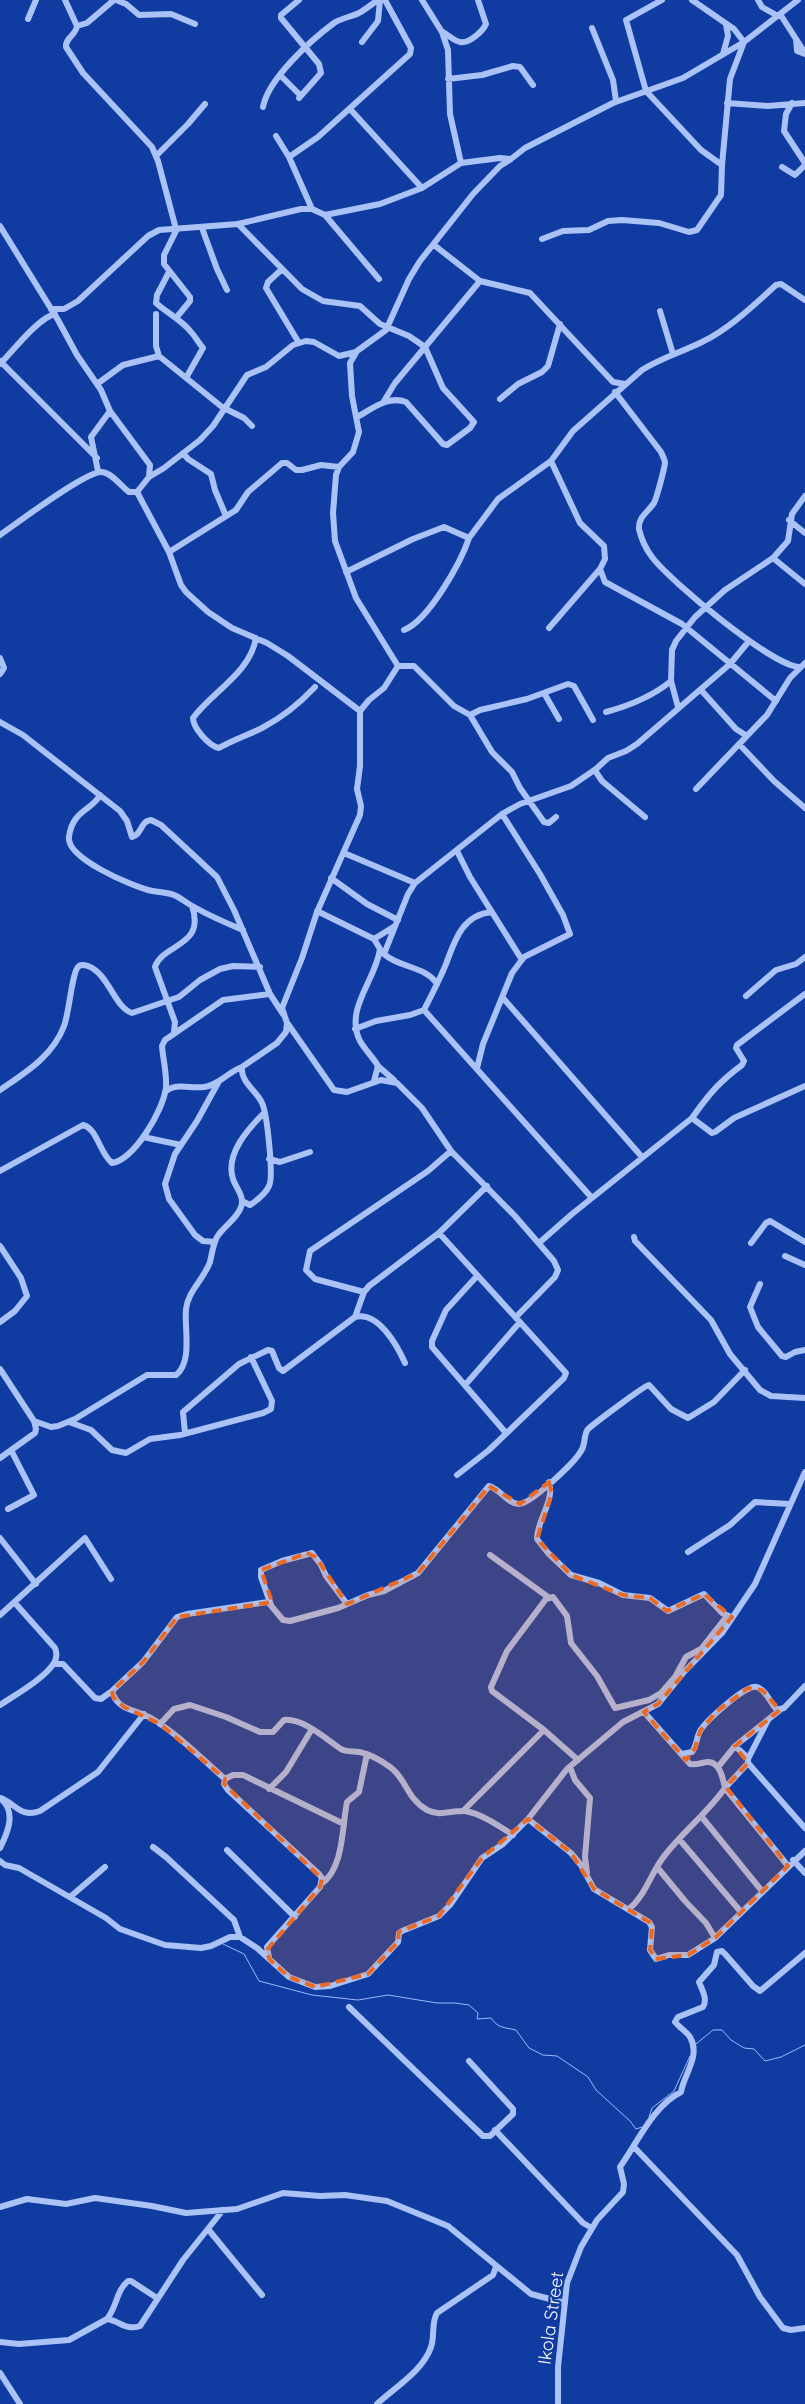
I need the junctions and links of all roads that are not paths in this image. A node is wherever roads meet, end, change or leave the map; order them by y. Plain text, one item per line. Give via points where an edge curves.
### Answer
1 (36, 0) edge
2 (65, 0) edge
3 (115, 0) edge
4 (300, 0) edge
5 (379, 0) edge
6 (385, 0) edge
7 (422, 0) edge
8 (478, 0) edge
9 (662, 0) edge
10 (692, 0) edge
11 (758, 0) edge
12 (798, 0) edge
13 (779, 15) junction
14 (28, 19) dead end
15 (195, 24) dead end
16 (726, 24) junction
17 (77, 26) junction
18 (592, 28) dead end
19 (442, 32) junction
20 (362, 42) dead end
21 (744, 42) junction
22 (306, 48) junction
23 (723, 54) junction
24 (805, 54) edge
25 (280, 75) junction
26 (448, 79) junction
27 (533, 85) dead end
28 (646, 91) junction
29 (616, 101) junction
30 (727, 103) junction
31 (205, 104) dead end
32 (792, 104) junction
33 (805, 104) edge
34 (263, 107) dead end
35 (350, 109) junction
36 (276, 136) dead end
37 (156, 156) junction
38 (289, 157) junction
39 (510, 159) junction
40 (461, 163) junction
41 (805, 164) edge
42 (722, 165) junction
43 (782, 166) dead end
44 (422, 188) junction
45 (312, 209) junction
46 (325, 215) junction
47 (238, 224) junction
48 (0, 226) edge
49 (202, 228) junction
50 (176, 229) junction
51 (542, 239) dead end
52 (434, 245) junction
53 (282, 269) junction
54 (169, 272) junction
55 (379, 279) dead end
56 (480, 281) junction
57 (227, 290) dead end
58 (805, 300) edge
59 (64, 309) junction
60 (660, 311) dead end
61 (55, 314) junction
62 (156, 314) dead end
63 (176, 318) junction
64 (560, 324) junction
65 (389, 326) junction
66 (299, 343) junction
67 (425, 347) junction
68 (357, 351) junction
69 (673, 354) junction
70 (159, 356) junction
71 (338, 356) junction
72 (1, 363) edge
73 (349, 370) junction
74 (186, 378) junction
75 (613, 382) junction
76 (96, 384) junction
77 (625, 384) junction
78 (615, 393) junction
79 (500, 399) dead end
80 (384, 401) junction
81 (226, 408) junction
82 (110, 411) junction
83 (356, 417) junction
84 (252, 426) dead end
85 (183, 453) junction
86 (97, 458) junction
87 (551, 462) junction
88 (339, 467) junction
89 (98, 471) junction
90 (149, 477) junction
91 (137, 492) junction
92 (805, 496) edge
93 (226, 516) junction
94 (789, 520) junction
95 (805, 533) edge
96 (0, 535) edge
97 (469, 538) junction
98 (169, 552) junction
99 (773, 558) junction
100 (600, 569) junction
101 (346, 572) junction
102 (591, 577) junction
103 (605, 582) junction
104 (805, 584) edge
105 (705, 608) junction
106 (549, 628) dead end
107 (687, 628) junction
108 (404, 630) dead end
109 (256, 638) junction
110 (749, 641) junction
111 (0, 658) edge
112 (730, 664) junction
113 (803, 665) edge
114 (398, 666) junction
115 (0, 674) edge
116 (671, 682) junction
117 (315, 687) dead end
118 (702, 690) junction
119 (544, 692) junction
120 (776, 701) junction
121 (678, 707) junction
122 (360, 711) junction
123 (606, 712) dead end
124 (470, 715) junction
125 (559, 719) dead end
126 (593, 720) dead end
127 (0, 722) edge
128 (747, 736) junction
129 (740, 744) junction
130 (596, 769) junction
131 (696, 789) dead end
132 (100, 795) junction
133 (529, 800) junction
134 (805, 808) edge
135 (502, 814) junction
136 (556, 817) dead end
137 (645, 817) dead end
138 (457, 851) junction
139 (344, 853) junction
140 (331, 878) junction
141 (415, 883) junction
142 (192, 906) junction
143 (317, 911) junction
144 (492, 912) junction
145 (396, 923) junction
146 (242, 930) junction
147 (374, 939) junction
148 (805, 958) edge
149 (522, 960) junction
150 (260, 967) junction
151 (437, 984) junction
152 (270, 994) junction
153 (805, 994) edge
154 (746, 996) dead end
155 (503, 998) junction
156 (168, 1002) junction
157 (424, 1010) junction
158 (283, 1014) junction
159 (175, 1022) junction
160 (287, 1023) junction
161 (185, 1025) junction
162 (355, 1029) junction
163 (174, 1032) junction
164 (378, 1066) junction
165 (242, 1067) junction
166 (477, 1068) junction
167 (374, 1080) junction
168 (218, 1083) junction
169 (397, 1083) junction
170 (805, 1086) edge
171 (0, 1090) edge
172 (165, 1092) junction
173 (264, 1113) junction
174 (692, 1118) junction
175 (143, 1137) junction
176 (181, 1145) junction
177 (452, 1151) junction
178 (310, 1152) dead end
179 (642, 1157) junction
180 (269, 1159) junction
181 (0, 1171) edge
182 (487, 1186) junction
183 (592, 1198) junction
184 (242, 1201) junction
185 (439, 1233) junction
186 (634, 1237) dead end
187 (215, 1242) junction
188 (805, 1242) edge
189 (539, 1243) junction
190 (751, 1243) dead end
191 (0, 1246) edge
192 (785, 1256) dead end
193 (805, 1265) edge
194 (477, 1276) junction
195 (760, 1284) dead end
196 (364, 1292) junction
197 (355, 1317) junction
198 (518, 1319) junction
199 (0, 1322) edge
200 (805, 1350) edge
201 (251, 1357) junction
202 (405, 1363) dead end
203 (0, 1369) edge
204 (745, 1370) junction
205 (2, 1378) edge
206 (466, 1384) junction
207 (805, 1398) edge
208 (34, 1421) junction
209 (68, 1422) junction
210 (185, 1433) junction
211 (506, 1433) junction
212 (12, 1452) junction
213 (0, 1458) edge
214 (805, 1472) edge
215 (457, 1475) dead end
216 (549, 1482) junction
217 (790, 1504) junction
218 (8, 1509) dead end
219 (0, 1538) edge
220 (688, 1552) dead end
221 (490, 1555) dead end
222 (111, 1579) dead end
223 (36, 1584) junction
224 (548, 1597) junction
225 (15, 1604) junction
226 (347, 1604) junction
227 (272, 1605) junction
228 (0, 1615) edge
229 (730, 1617) junction
230 (54, 1664) junction
231 (805, 1686) edge
232 (112, 1691) junction
233 (799, 1694) junction
234 (805, 1700) edge
235 (0, 1705) edge
236 (780, 1710) junction
237 (644, 1712) junction
238 (144, 1714) junction
239 (769, 1719) junction
240 (160, 1724) junction
241 (312, 1729) junction
242 (544, 1730) junction
243 (735, 1746) junction
244 (367, 1754) junction
245 (682, 1754) junction
246 (578, 1760) junction
247 (748, 1761) junction
248 (570, 1766) junction
249 (718, 1767) junction
250 (225, 1778) junction
251 (725, 1788) junction
252 (268, 1789) junction
253 (0, 1798) edge
254 (463, 1811) junction
255 (702, 1816) junction
256 (528, 1819) junction
257 (344, 1824) junction
258 (805, 1828) edge
259 (513, 1835) junction
260 (679, 1839) junction
261 (153, 1847) dead end
262 (0, 1848) edge
263 (227, 1850) dead end
264 (805, 1850) edge
265 (794, 1860) junction
266 (0, 1861) edge
267 (788, 1866) junction
268 (105, 1867) dead end
269 (657, 1867) junction
270 (805, 1873) edge
271 (588, 1879) junction
272 (321, 1884) junction
273 (762, 1891) junction
274 (70, 1897) junction
275 (629, 1909) junction
276 (741, 1912) junction
277 (295, 1918) junction
278 (240, 1937) junction
279 (715, 1938) junction
280 (805, 1952) edge
281 (270, 1960) junction
282 (349, 2007) dead end
283 (469, 2061) dead end
284 (495, 2130) junction
285 (634, 2147) junction
286 (0, 2207) edge
287 (223, 2210) junction
288 (592, 2228) junction
289 (208, 2229) junction
290 (496, 2267) junction
291 (262, 2295) dead end
292 (157, 2298) junction
293 (564, 2303) junction
294 (107, 2319) junction
295 (805, 2328) edge
296 (0, 2342) edge
297 (0, 2373) edge
298 (20, 2404) edge
299 (377, 2404) edge
300 (558, 2404) edge

1 - 14 street
2 - 17 street
3 - 15 street via 140,15 171,14
3 - 17 street via 87,23
4 - 22 street via 281,18
5 - 20 street via 378,21
5 - 22 street via 335,22
6 - 35 street via 411,48 410,54
7 - 19 street
8 - 19 street via 486,24 479,33 460,42
9 - 28 street via 626,20
10 - 16 street
11 - 13 street via 762,7
12 - 13 street
13 - 21 street
13 - 24 street
16 - 21 street
16 - 23 street via 728,36
17 - 37 street via 67,40 66,48 83,73 145,139
18 - 29 street via 613,80
19 - 26 street via 449,56
21 - 23 street
21 - 30 street via 730,79
22 - 25 street
22 - 25 street via 319,64 321,73 300,97
23 - 28 street via 683,78
25 - 34 street via 266,94
26 - 27 street via 482,75 513,66 520,67
26 - 40 street via 450,114
28 - 29 street
28 - 42 street via 701,150
29 - 39 street
30 - 32 street
30 - 42 street
31 - 37 street
32 - 33 street
32 - 41 street via 786,114 784,130
35 - 38 street
35 - 44 street
36 - 38 street
37 - 50 street
38 - 45 street
39 - 40 street
39 - 52 street via 473,194
40 - 44 street
41 - 43 street via 795,175
42 - 51 street via 721,195 695,231 642,220 622,220 608,221 589,230 564,231
44 - 46 street via 390,202
45 - 46 street
45 - 47 street
46 - 55 street
47 - 49 street
47 - 53 street
48 - 61 street
49 - 50 street
49 - 57 street
50 - 54 street via 164,255 164,264
50 - 59 street via 152,233 88,294
52 - 56 street
52 - 65 street via 409,280
53 - 65 street via 312,296 323,301 360,306 380,324
53 - 66 street via 266,288
54 - 63 street via 190,297
54 - 63 street via 155,301
56 - 64 street via 530,293
56 - 67 street
58 - 69 street via 781,284 776,285 709,338
59 - 61 street
59 - 61 street
60 - 69 street
61 - 72 street via 48,316
61 - 76 street
62 - 70 street
63 - 74 street via 193,333 195,341 203,348
64 - 75 street
64 - 79 street via 548,366
65 - 67 street
65 - 68 street via 378,338
66 - 71 street via 314,342
66 - 81 street via 266,367 248,375
67 - 80 street
67 - 80 street via 444,388 474,422 473,425 447,445 406,402
68 - 71 street
68 - 73 street
69 - 77 street via 654,362
70 - 74 street
70 - 76 street via 123,365
71 - 73 street
72 - 86 street
73 - 83 street
74 - 81 street
75 - 77 street
75 - 78 street
76 - 82 street
77 - 78 street
78 - 87 street via 573,431
78 - 105 street via 661,452 665,462 656,499 640,519 640,535 653,558
80 - 83 street
81 - 84 street
81 - 85 street via 200,440
82 - 86 street via 91,437
82 - 90 street via 150,466
83 - 88 street via 359,428 353,452
85 - 90 street
85 - 93 street via 211,474
86 - 89 street
87 - 97 street via 498,499
87 - 100 street via 580,523 604,546 605,559
88 - 93 street via 321,464 296,470 282,463
88 - 101 street via 333,525
89 - 91 street via 106,473 129,492
89 - 96 street via 64,490
90 - 91 street
91 - 98 street
92 - 94 street
93 - 98 street
94 - 95 street
94 - 99 street via 788,541
97 - 101 street via 444,527
97 - 108 street via 438,596 416,622
98 - 109 street via 180,585 186,592 232,628
99 - 104 street
99 - 105 street via 725,590
100 - 102 street
100 - 103 street
101 - 114 street via 356,598
102 - 103 street
102 - 106 street
103 - 107 street
105 - 107 street
105 - 110 street
107 - 112 street
107 - 116 street via 672,650
109 - 117 street via 233,678 193,718 213,747 219,748 277,720
109 - 122 street via 288,656
110 - 112 street
110 - 113 street via 787,665
111 - 115 street via 4,668
112 - 118 street
112 - 120 street
113 - 120 street via 790,678
114 - 122 street via 384,688
114 - 124 street via 414,666 454,706
116 - 121 street
116 - 123 street via 632,703
118 - 121 street
118 - 128 street via 736,729
119 - 124 street
119 - 125 street
119 - 126 street via 564,684 574,686
120 - 128 street
121 - 130 street via 636,744 608,758
122 - 139 street via 357,789 360,815
124 - 133 street via 492,752 512,772
127 - 132 street via 23,735
128 - 129 street
129 - 131 street
129 - 134 street via 774,781
130 - 133 street via 571,786
130 - 137 street via 602,781
132 - 142 street via 96,802 79,813 68,838 70,846 101,869 139,887 171,894
132 - 146 street via 124,816 132,837 151,820 161,825 204,864 222,885
133 - 135 street
133 - 136 street via 546,824
135 - 138 street
135 - 149 street via 540,874 570,932
138 - 141 street
138 - 144 street
139 - 140 street
139 - 141 street
140 - 143 street
140 - 145 street
141 - 145 street
142 - 146 street
142 - 156 street via 195,921 188,938 159,959 155,967
143 - 147 street
143 - 158 street via 282,1008
144 - 149 street
144 - 151 street via 466,923 455,938
145 - 147 street
145 - 151 street via 384,954 394,962 429,975
146 - 150 street
147 - 162 street via 380,949 379,956 360,999
148 - 154 street via 776,970
149 - 155 street via 512,973
150 - 152 street
150 - 156 street via 220,969
151 - 157 street
152 - 158 street
152 - 161 street via 223,1000
153 - 174 street via 737,1045 744,1061 704,1098
155 - 166 street via 483,1044
155 - 179 street
156 - 159 street
156 - 171 street via 132,1014 123,1008 96,971 89,966 78,966 68,1015 52,1049
157 - 162 street via 410,1016 376,1020
157 - 166 street
158 - 160 street
159 - 161 street
159 - 163 street
160 - 165 street via 283,1038
160 - 167 street via 334,1090 347,1092
161 - 163 street
162 - 164 street
163 - 172 street via 162,1046
164 - 167 street
164 - 169 street
165 - 168 street
165 - 173 street via 242,1075 261,1100
166 - 183 street
167 - 169 street
168 - 172 street via 203,1087 173,1086
168 - 176 street
169 - 177 street via 422,1108
170 - 174 street via 734,1118 712,1133
172 - 175 street
173 - 180 street via 270,1134
173 - 184 street via 247,1131 235,1152 232,1170
174 - 179 street
175 - 176 street
175 - 181 street via 133,1152 112,1163 90,1129 83,1125
176 - 187 street via 169,1172 166,1190 195,1235 204,1241
177 - 182 street
177 - 196 street via 428,1171 310,1251 306,1270 314,1279
178 - 180 street via 280,1162
179 - 183 street
180 - 184 street via 269,1187 253,1204
182 - 185 street
182 - 189 street
183 - 189 street
184 - 187 street via 238,1213
185 - 194 street
185 - 196 street
186 - 204 street via 711,1320 730,1354
187 - 209 street via 209,1264 186,1306 187,1340 179,1372 147,1375
188 - 190 street via 770,1221
189 - 198 street via 558,1270
191 - 199 street via 21,1278 27,1296
192 - 193 street
194 - 198 street
194 - 206 street via 446,1310 432,1341 435,1351
195 - 200 street via 750,1307 758,1327 782,1356
196 - 197 street
197 - 201 street via 283,1370 272,1351
197 - 202 street via 362,1315 376,1322 399,1350
198 - 206 street
198 - 211 street via 565,1376
201 - 210 street via 186,1409 182,1416
201 - 210 street via 270,1395 271,1409
203 - 205 street
204 - 207 street via 766,1395
204 - 216 street via 714,1402 688,1418 671,1409 649,1385 644,1386 588,1429 574,1461
205 - 208 street
206 - 211 street
208 - 209 street via 52,1427
208 - 212 street via 36,1432
209 - 210 street via 91,1430 103,1444 119,1453 130,1451 150,1439
211 - 215 street
212 - 213 street
212 - 218 street via 34,1495
214 - 217 street
216 - 226 street via 520,1504 489,1486 418,1573 384,1591
216 - 229 street via 552,1493 542,1514 537,1539 571,1575 624,1595 650,1598 668,1611 704,1594
217 - 220 street via 755,1502 730,1525
217 - 229 street via 755,1584
219 - 223 street
221 - 224 street
222 - 223 street via 85,1538
223 - 225 street
224 - 229 street via 553,1597 560,1604 569,1622 571,1643 597,1676 615,1708 649,1700 661,1693 675,1678 686,1657 701,1649
224 - 242 street via 507,1651 490,1687 492,1692
225 - 228 street
225 - 230 street via 55,1648
226 - 227 street via 287,1622
226 - 227 street via 312,1553 261,1570
227 - 232 street via 258,1603 177,1618 143,1662
229 - 237 street via 722,1633 658,1704
230 - 232 street via 63,1664 98,1699
230 - 235 street
231 - 233 street
232 - 238 street via 120,1704
233 - 234 street
233 - 236 street
236 - 239 street
236 - 245 street via 775,1709 762,1690 756,1686 748,1688 716,1712 700,1731 692,1752
237 - 245 street
237 - 246 street via 623,1722
238 - 240 street
238 - 253 street via 98,1772 40,1811 30,1815
239 - 243 street
239 - 247 street
240 - 241 street via 174,1709 190,1705 263,1733 275,1731 286,1720
240 - 250 street
241 - 244 street via 341,1750
241 - 252 street via 286,1772
242 - 246 street
242 - 254 street
243 - 247 street
243 - 249 street
244 - 254 street via 391,1768 420,1806 438,1814
244 - 257 street via 360,1790 347,1802
245 - 249 street via 692,1765 710,1762
246 - 248 street
247 - 251 street
247 - 258 street
248 - 256 street
248 - 271 street via 575,1780 590,1798 585,1857
249 - 251 street
250 - 252 street via 242,1775
250 - 272 street via 228,1790 317,1871 322,1878
251 - 255 street
251 - 267 street
252 - 257 street
253 - 262 street via 10,1811 10,1818
254 - 259 street via 486,1819
255 - 260 street
255 - 273 street
256 - 259 street
256 - 271 street via 572,1853
257 - 272 street via 341,1849
259 - 281 street via 482,1858 439,1916 399,1933 398,1942 368,1974 330,1986 314,1987 289,1977
260 - 269 street
260 - 276 street
261 - 278 street via 234,1920
263 - 277 street
264 - 265 street
265 - 267 street
265 - 270 street
266 - 274 street
267 - 273 street
268 - 274 street
269 - 275 street via 640,1898
269 - 279 street via 706,1922
271 - 275 street via 601,1894
272 - 277 street
273 - 276 street
274 - 278 street via 120,1928 166,1944 202,1948 230,1937
275 - 279 street via 652,1927 650,1950 656,1959 688,1955
276 - 279 street
277 - 281 street via 267,1947
278 - 281 street
280 - 285 street, Ikola Street via 760,1991 722,1951 717,1952 714,1965 699,1982 705,1996 704,2007 680,2016 676,2022 690,2036 693,2061 681,2092 657,2113
282 - 284 street via 483,2136 490,2136
283 - 284 street via 513,2109 513,2114
284 - 288 street via 583,2223
285 - 288 street, Ikola Street via 620,2167 623,2192
285 - 295 street via 737,2255 760,2298 783,2328
286 - 287 street via 27,2200 66,2204 95,2198 178,2213
287 - 289 street
287 - 290 street via 282,2193 345,2195 387,2201 448,2226
288 - 293 street, Ikola Street via 577,2255
289 - 291 street
289 - 292 street
290 - 293 street via 531,2294
290 - 299 street via 493,2275 437,2313 431,2348 426,2357
292 - 294 street via 140,2326 126,2328
292 - 294 street via 128,2281
293 - 300 street, Ikola Street
294 - 296 street via 69,2340 19,2344
297 - 298 street

